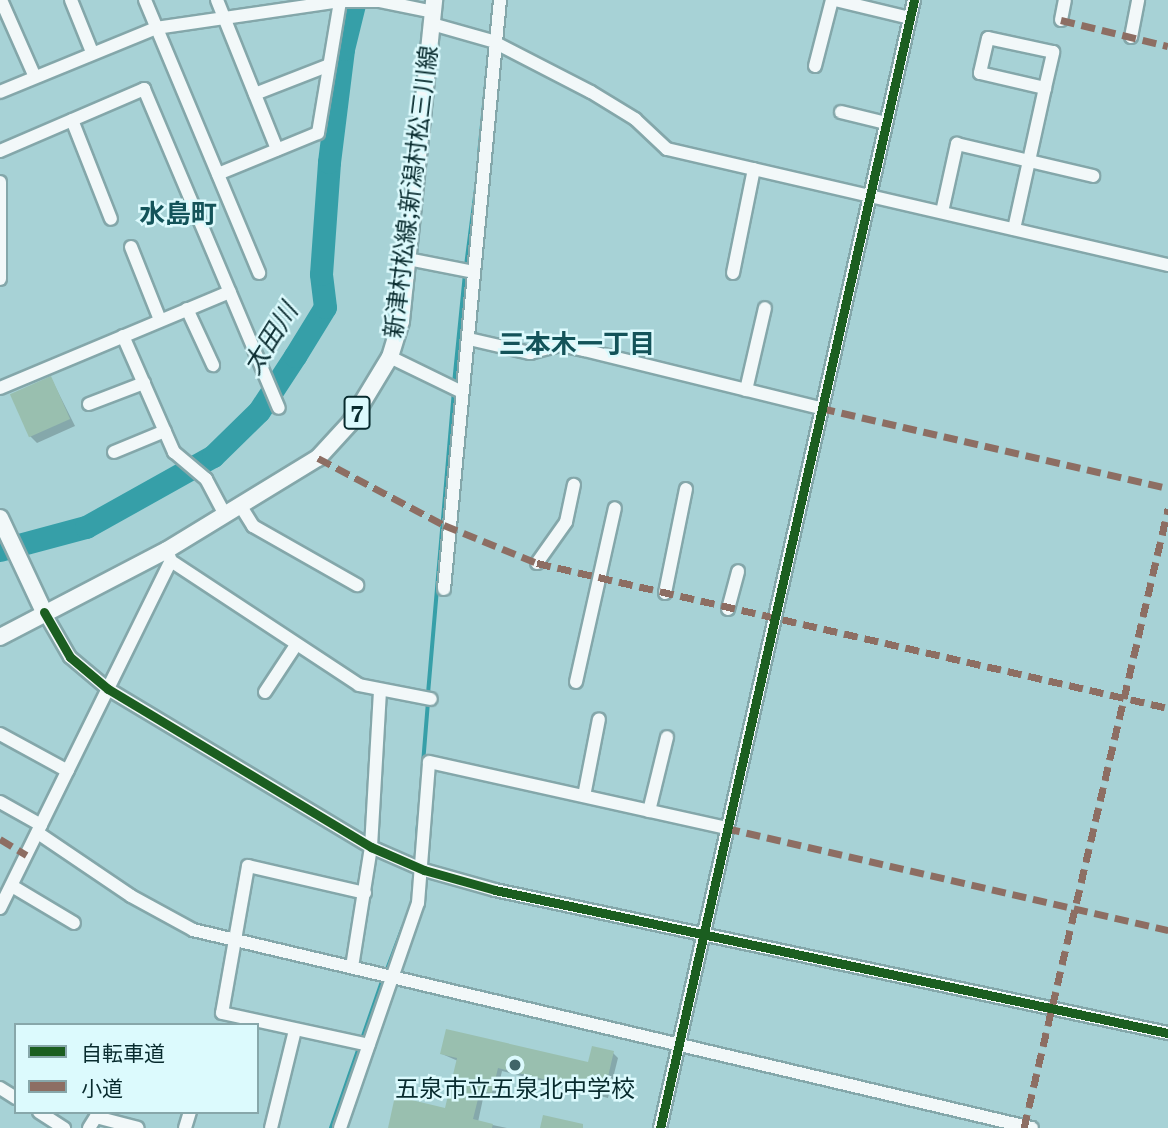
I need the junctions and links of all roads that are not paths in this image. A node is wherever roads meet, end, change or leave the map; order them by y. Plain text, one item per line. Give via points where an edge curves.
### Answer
1 (1, 0) edge
2 (71, 0) edge
3 (145, 0) edge
4 (217, 0) edge
5 (500, 0) edge
6 (834, 0) edge
7 (914, 0) edge
8 (1065, 0) edge
9 (1138, 0) edge
10 (340, 1) edge
11 (299, 4) edge
12 (433, 12) edge
13 (909, 18) junction
14 (225, 19) junction
15 (1061, 20) dead end
16 (156, 28) junction
17 (1130, 37) dead end
18 (497, 43) junction
19 (92, 52) junction
20 (327, 66) junction
21 (815, 66) dead end
22 (35, 77) junction
23 (1045, 88) junction
24 (0, 92) edge
25 (255, 94) junction
26 (841, 112) dead end
27 (72, 120) junction
28 (886, 123) junction
29 (277, 149) junction
30 (0, 151) edge
31 (1029, 161) junction
32 (754, 169) junction
33 (218, 174) junction
34 (1093, 176) dead end
35 (0, 182) edge
36 (869, 195) junction
37 (942, 212) junction
38 (111, 219) dead end
39 (1014, 229) junction
40 (131, 247) dead end
41 (408, 259) junction
42 (1168, 265) edge
43 (1, 271) edge
44 (474, 272) junction
45 (259, 273) dead end
46 (733, 273) dead end
47 (230, 292) junction
48 (765, 308) dead end
49 (187, 309) junction
50 (160, 320) junction
51 (123, 335) junction
52 (469, 339) junction
53 (390, 357) junction
54 (213, 365) dead end
55 (144, 383) junction
56 (0, 388) edge
57 (746, 390) junction
58 (460, 391) junction
59 (89, 404) dead end
60 (279, 408) dead end
61 (821, 408) junction
62 (165, 430) junction
63 (114, 452) dead end
64 (573, 485) dead end
65 (686, 489) dead end
66 (240, 505) junction
67 (615, 509) dead end
68 (225, 514) junction
69 (0, 518) edge
70 (169, 555) junction
71 (537, 562) dead end
72 (738, 570) dead end
73 (357, 585) dead end
74 (444, 589) dead end
75 (665, 593) dead end
76 (729, 609) dead end
77 (44, 612) junction
78 (0, 637) edge
79 (296, 645) junction
80 (576, 682) dead end
81 (108, 689) junction
82 (265, 692) dead end
83 (380, 693) junction
84 (432, 699) dead end
85 (599, 719) dead end
86 (0, 734) edge
87 (667, 737) dead end
88 (68, 771) junction
89 (584, 796) junction
90 (0, 802) edge
91 (649, 811) junction
92 (726, 828) junction
93 (40, 829) junction
94 (371, 847) junction
95 (424, 870) junction
96 (12, 887) junction
97 (365, 893) junction
98 (0, 908) edge
99 (74, 923) dead end
100 (703, 933) junction
101 (235, 942) junction
102 (352, 967) junction
103 (389, 977) junction
104 (295, 1030) junction
105 (1168, 1033) edge
106 (679, 1044) junction
107 (369, 1045) junction
108 (42, 1114) edge
109 (94, 1119) edge
110 (64, 1128) edge
111 (138, 1128) edge
112 (271, 1128) edge
113 (340, 1128) edge
114 (660, 1128) edge
115 (1032, 1128) edge

1 - 22 street
2 - 19 street
3 - 16 street
4 - 14 street
5 - 18 street
6 - 13 street
6 - 21 street
7 - 13 street
8 - 15 street
9 - 17 street
10 - 11 street
10 - 12 street via 380,1
10 - 20 street
11 - 14 street
12 - 18 street
12 - 41 main road, 新津村松線;新潟村松三川線 / 7
13 - 28 street
14 - 16 street
14 - 25 street
16 - 19 street
16 - 33 street
18 - 32 street via 635,119 667,149
18 - 44 street
19 - 22 street
20 - 25 street
20 - 29 street via 318,134
22 - 24 street
23 - 23 street via 1052,52 989,38 981,73
23 - 31 street
25 - 29 street
26 - 28 street
27 - 30 street
27 - 38 street
27 - 47 street via 144,89
28 - 36 street
29 - 33 street
31 - 34 street
31 - 37 street via 957,144
31 - 39 street
32 - 36 street
32 - 46 street
33 - 45 street
35 - 43 street
36 - 37 street
36 - 61 street
37 - 39 street
39 - 42 street
40 - 50 street
41 - 44 street
41 - 53 main road, 新津村松線;新潟村松三川線 / 7 via 401,321
44 - 52 street
47 - 49 street
47 - 60 street
48 - 57 street
49 - 50 street
49 - 54 street
50 - 51 street
51 - 55 street
51 - 56 street
52 - 57 street via 530,353 560,345
52 - 58 street
53 - 58 street
53 - 66 main road, 新津村松線;新潟村松三川線 / 7 via 350,423 318,458
55 - 59 street
55 - 62 street
57 - 61 street
58 - 74 street
61 - 92 street
62 - 63 street
62 - 68 street via 174,452 206,479
64 - 71 street via 566,522
65 - 75 street
66 - 68 main road, 新津村松線;新潟村松三川線 / 7
66 - 73 street via 253,526
67 - 80 street
68 - 70 main road, 新津村松線;新潟村松三川線 / 7
69 - 77 main road
70 - 77 main road, 新津村松線;新潟村松三川線 / 7
70 - 79 street
70 - 81 street
72 - 76 street
77 - 78 main road, 新津村松線;新潟村松三川線 / 7
77 - 81 street via 70,657
79 - 82 street
79 - 83 street
81 - 88 street
81 - 94 street
83 - 84 street
83 - 94 street
85 - 89 street
86 - 88 street
87 - 91 street
88 - 93 street
89 - 91 street
89 - 95 street via 429,762
90 - 93 street
91 - 92 street
92 - 100 street
93 - 96 street
93 - 101 street via 183,925
94 - 95 street
94 - 97 street
95 - 100 street
95 - 103 street via 418,903
96 - 98 street
96 - 99 street
97 - 101 street via 248,866
97 - 102 street
100 - 105 street
100 - 106 street
101 - 102 street
101 - 104 street via 222,1013
102 - 103 street
103 - 106 street
103 - 107 street
104 - 107 street
104 - 112 street
106 - 114 street
106 - 115 street
107 - 113 street
108 - 110 street
109 - 111 street

